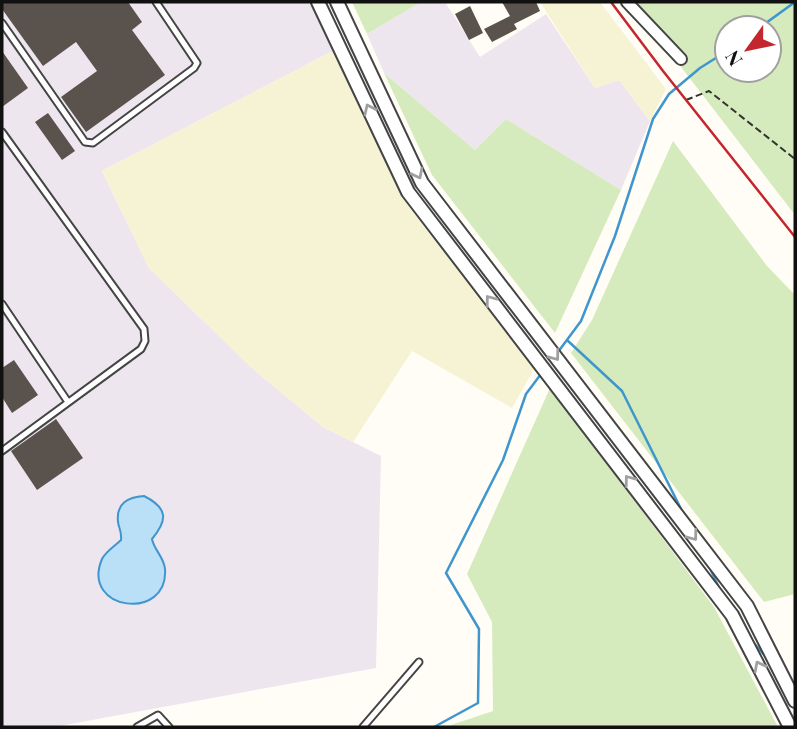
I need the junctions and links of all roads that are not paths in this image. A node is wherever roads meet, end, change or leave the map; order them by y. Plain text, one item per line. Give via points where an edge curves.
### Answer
1 (156, 2) edge
2 (318, 2) edge
3 (337, 2) edge
4 (627, 2) edge
5 (2, 23) edge
6 (681, 59) dead end
7 (2, 132) edge
8 (2, 304) edge
9 (68, 402) junction
10 (2, 451) edge
11 (419, 662) dead end
12 (795, 701) edge
13 (137, 727) edge
14 (169, 727) edge
15 (363, 727) edge
16 (790, 727) edge

1 - 5 lane via 197,63 93,143 85,142
16 -> 2 street via 732,615 408,192
3 -> 12 street via 422,183 747,606
4 - 6 street
7 - 9 lane via 144,329 141,349
8 - 9 lane
9 - 10 lane
11 - 15 lane
13 - 14 lane via 158,715

